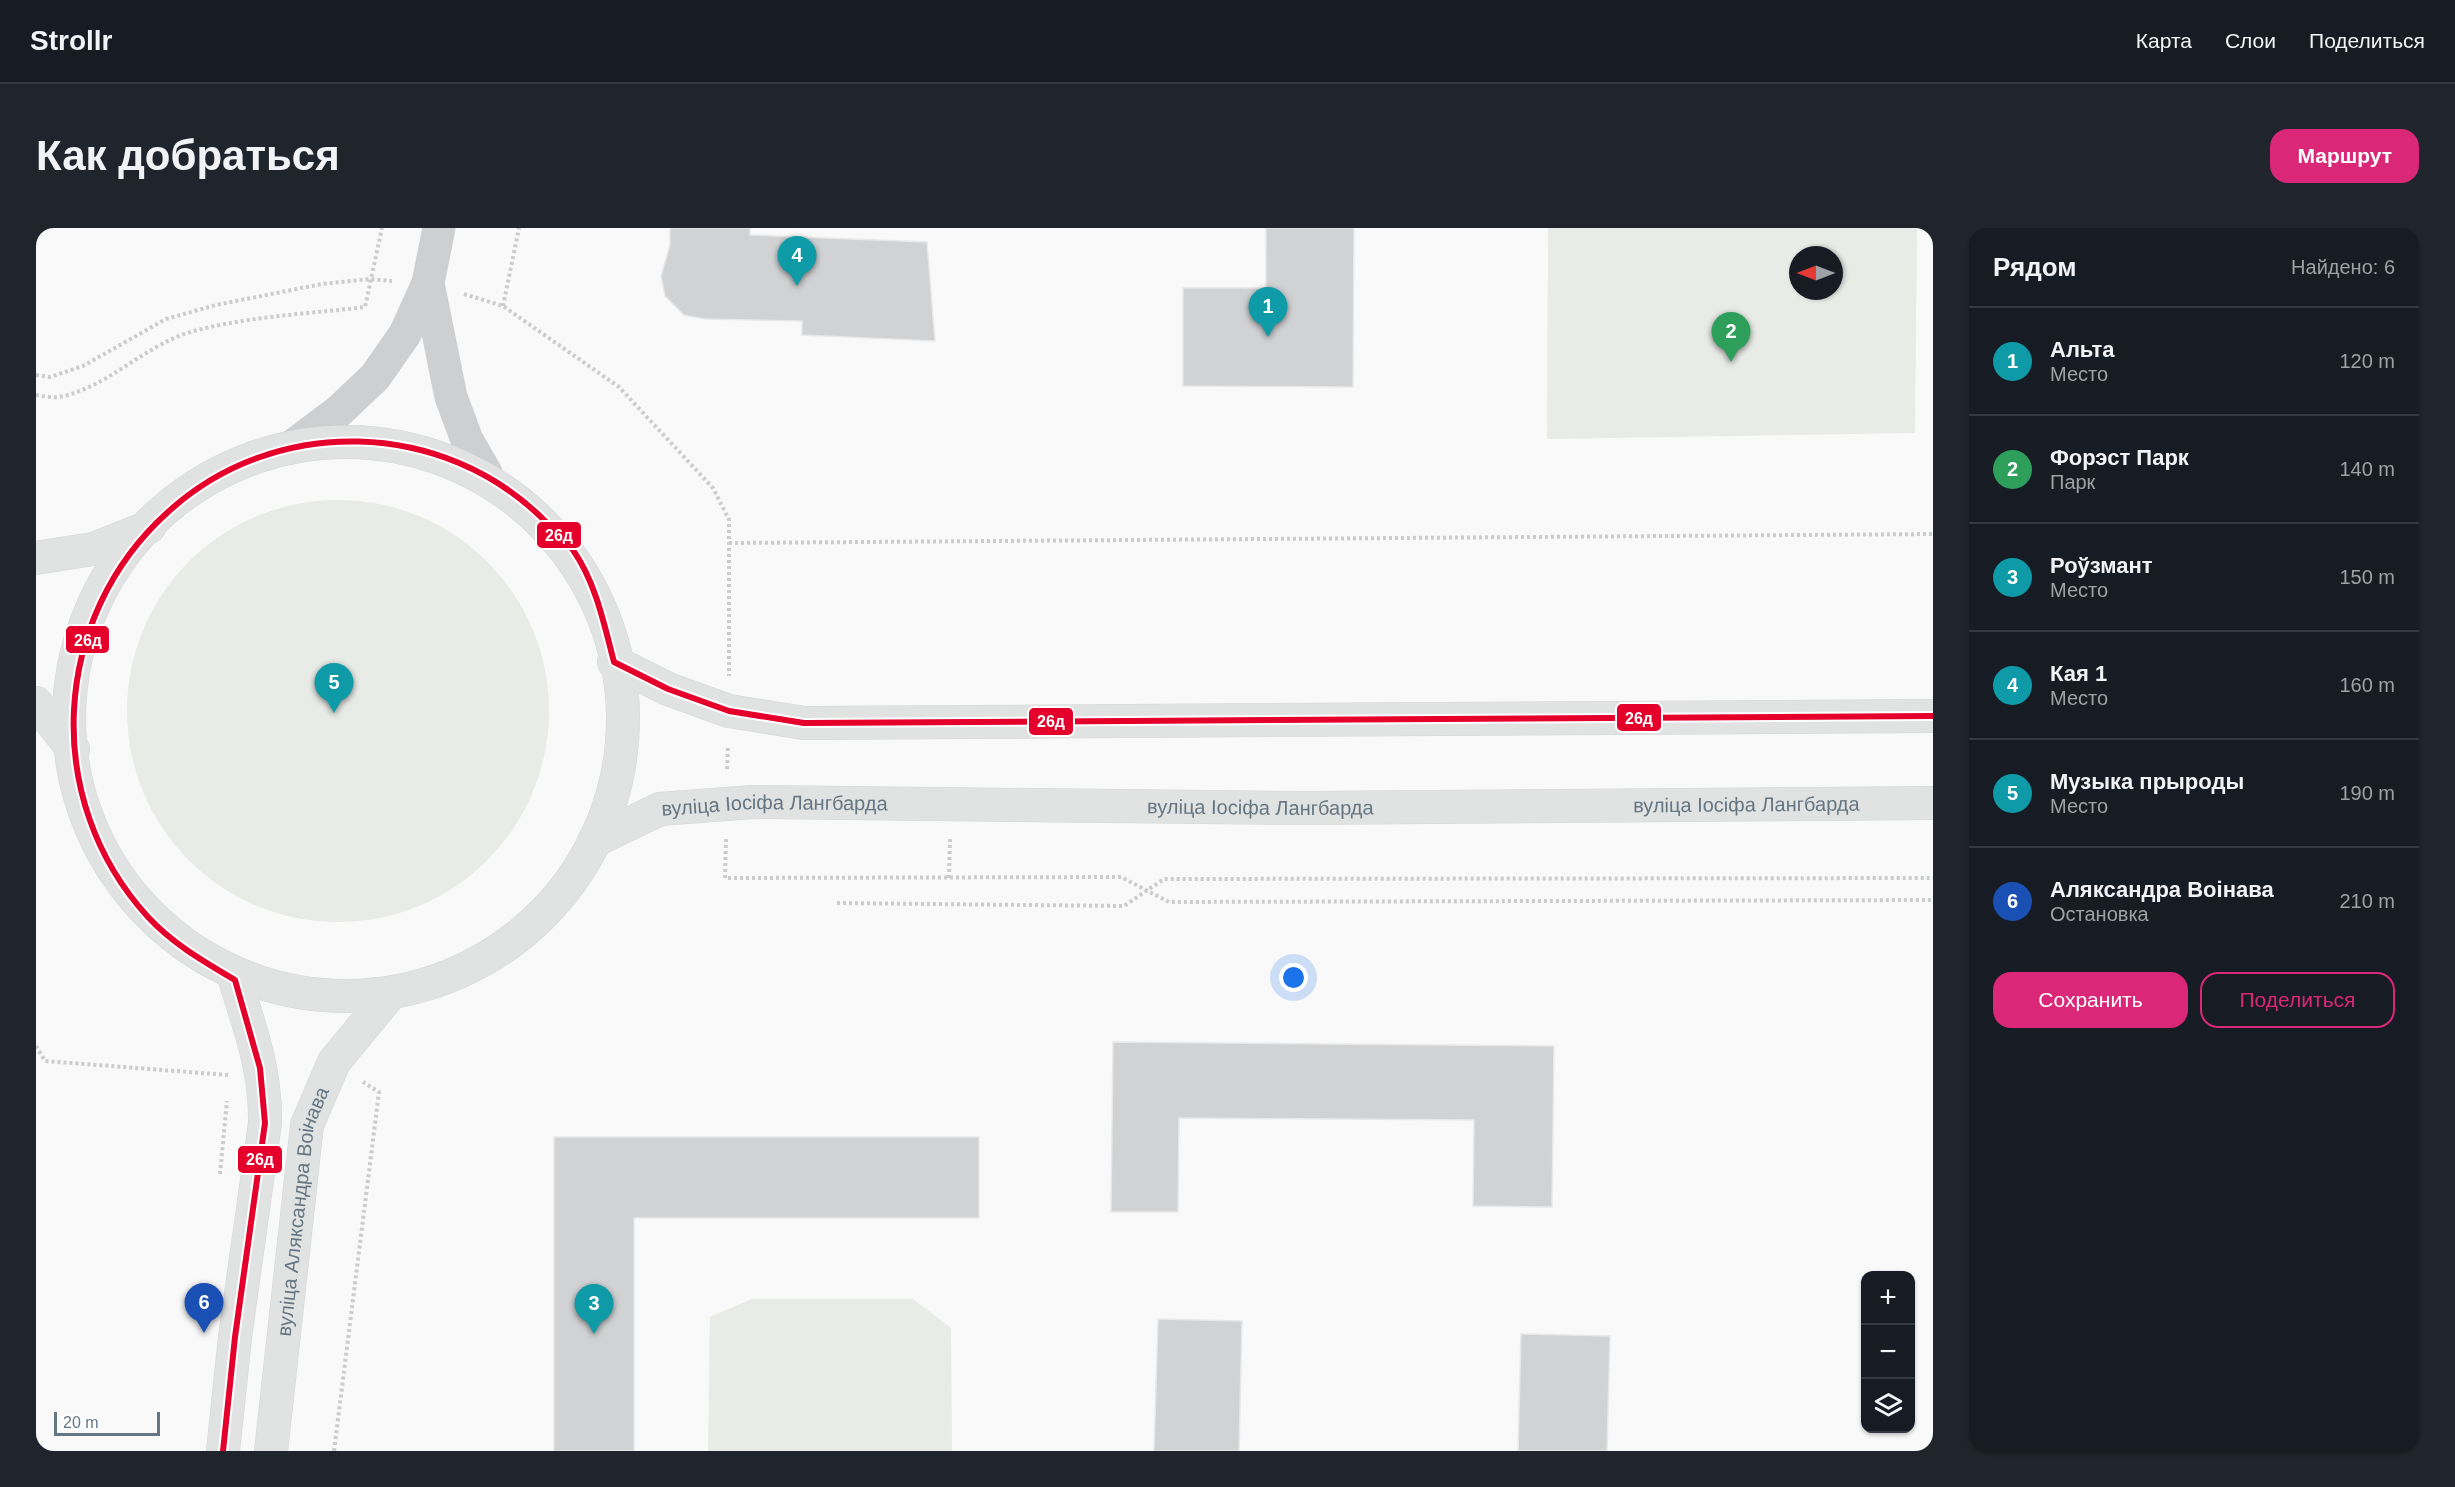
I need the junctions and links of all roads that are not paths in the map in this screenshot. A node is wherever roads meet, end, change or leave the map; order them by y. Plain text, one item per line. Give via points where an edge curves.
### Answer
1 (439, 228) edge
2 (428, 283) junction
3 (290, 448) junction
4 (486, 473) junction
5 (151, 527) junction
6 (36, 558) edge
7 (614, 662) junction
8 (36, 703) edge
9 (1933, 716) edge
10 (73, 749) junction
11 (1933, 803) edge
12 (594, 841) junction
13 (235, 980) junction
14 (390, 994) junction
15 (222, 1451) edge
16 (271, 1451) edge

1 - 2 street
2 - 3 street via 405,334 375,377 339,411
2 - 4 street via 451,397 467,440
3 - 4 main road via 370,440 440,453
3 - 5 main road via 215,477
4 - 7 main road via 521,496 572,550 599,601
5 - 6 main road via 93,549
5 - 10 main road via 125,558 88,629 72,709
7 - 9 main road via 668,689 729,711 804,723
7 - 12 main road via 618,753 612,801
8 - 10 main road
10 - 13 main road via 92,828 131,898 190,953
11 - 12 main road, вуліца Іосіфа Лангбарда via 1302,808 752,802 660,809
12 - 14 main road via 548,902 500,945 449,979
13 - 14 main road via 285,997
13 - 15 main road via 258,1055 265,1123
14 - 16 main road, вуліца Аляксандра Воінава via 334,1062 308,1125

